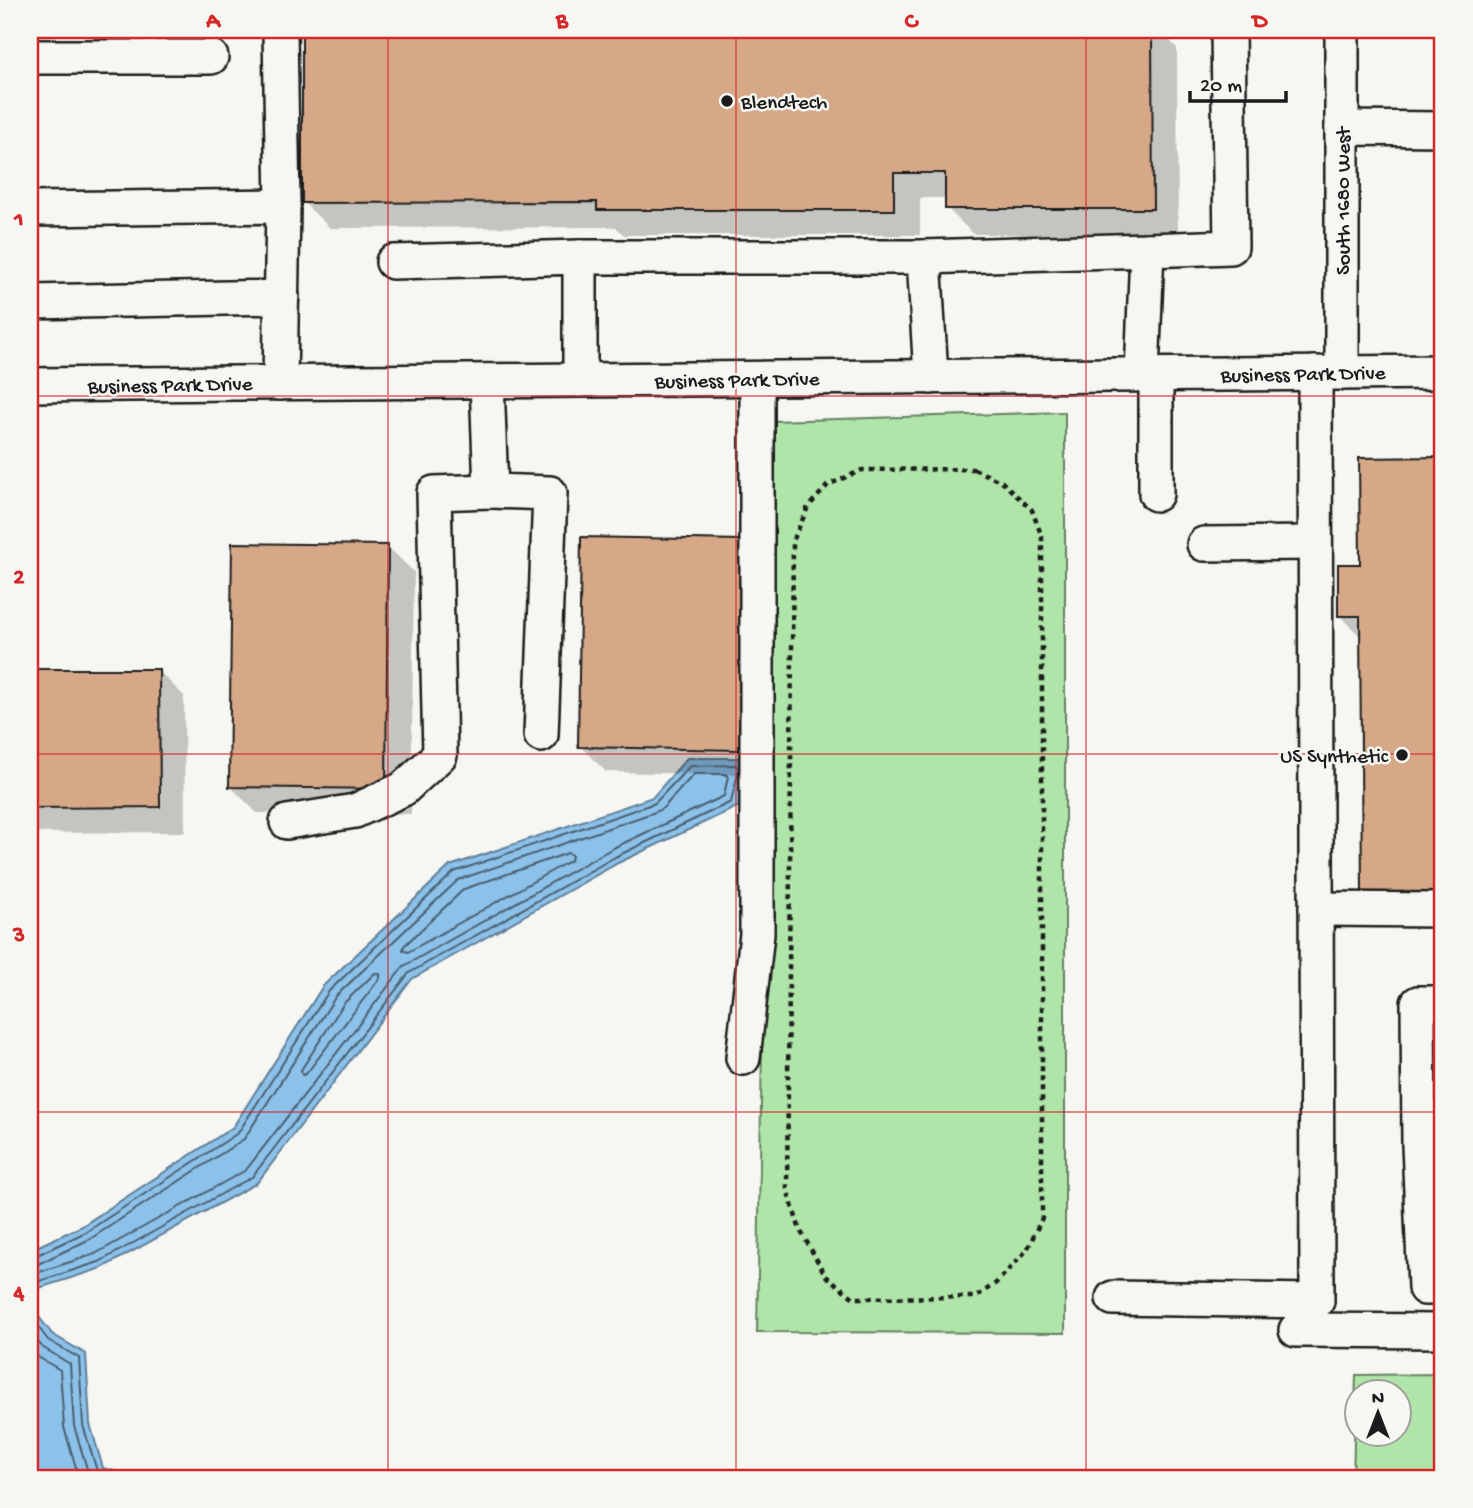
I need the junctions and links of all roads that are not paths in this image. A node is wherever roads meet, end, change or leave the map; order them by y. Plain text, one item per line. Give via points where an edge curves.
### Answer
1 (280, 30) edge
2 (1228, 30) edge
3 (1342, 30) edge
4 (78, 43) edge
5 (30, 57) edge
6 (211, 57) dead end
7 (1342, 128) junction
8 (1443, 129) edge
9 (283, 206) junction
10 (30, 209) edge
11 (1147, 250) junction
12 (580, 257) junction
13 (924, 257) junction
14 (393, 262) dead end
15 (282, 298) junction
16 (30, 302) edge
17 (1443, 372) edge
18 (1328, 373) junction
19 (1149, 375) junction
20 (932, 377) junction
21 (757, 379) junction
22 (580, 380) junction
23 (486, 381) junction
24 (280, 383) junction
25 (30, 385) edge
26 (491, 491) junction
27 (1156, 494) dead end
28 (1315, 543) junction
29 (1204, 544) dead end
30 (541, 735) dead end
31 (287, 822) dead end
32 (1316, 909) junction
33 (1443, 910) edge
34 (1443, 1003) edge
35 (743, 1058) dead end
36 (1443, 1288) edge
37 (1113, 1298) dead end
38 (1296, 1329) dead end
39 (1443, 1331) edge

1 - 9 street
2 - 11 street via 1231,247
3 - 7 street, South 1680 West
4 - 5 street
4 - 6 street
7 - 8 street
7 - 18 street, South 1680 West
9 - 10 street
9 - 15 street
11 - 13 street
11 - 19 street
12 - 13 street
12 - 14 street
12 - 22 street
13 - 20 street
15 - 16 street
15 - 24 street
17 - 18 street, Business Park Drive
18 - 19 street, Business Park Drive
18 - 28 street, South 1680 West
19 - 20 street, Business Park Drive
19 - 27 street
20 - 21 street, Business Park Drive
21 - 22 street, Business Park Drive
21 - 35 street via 757,934
22 - 23 street, Business Park Drive
23 - 24 street, Business Park Drive
23 - 26 street
24 - 25 street, Business Park Drive
26 - 30 street via 550,493
26 - 31 street via 434,493 440,755 403,789 355,811
28 - 29 street
28 - 32 street, South 1680 West
32 - 33 street
32 - 37 street, South 1680 West via 1317,1301
34 - 36 street via 1418,1003 1425,1288
38 - 39 street

